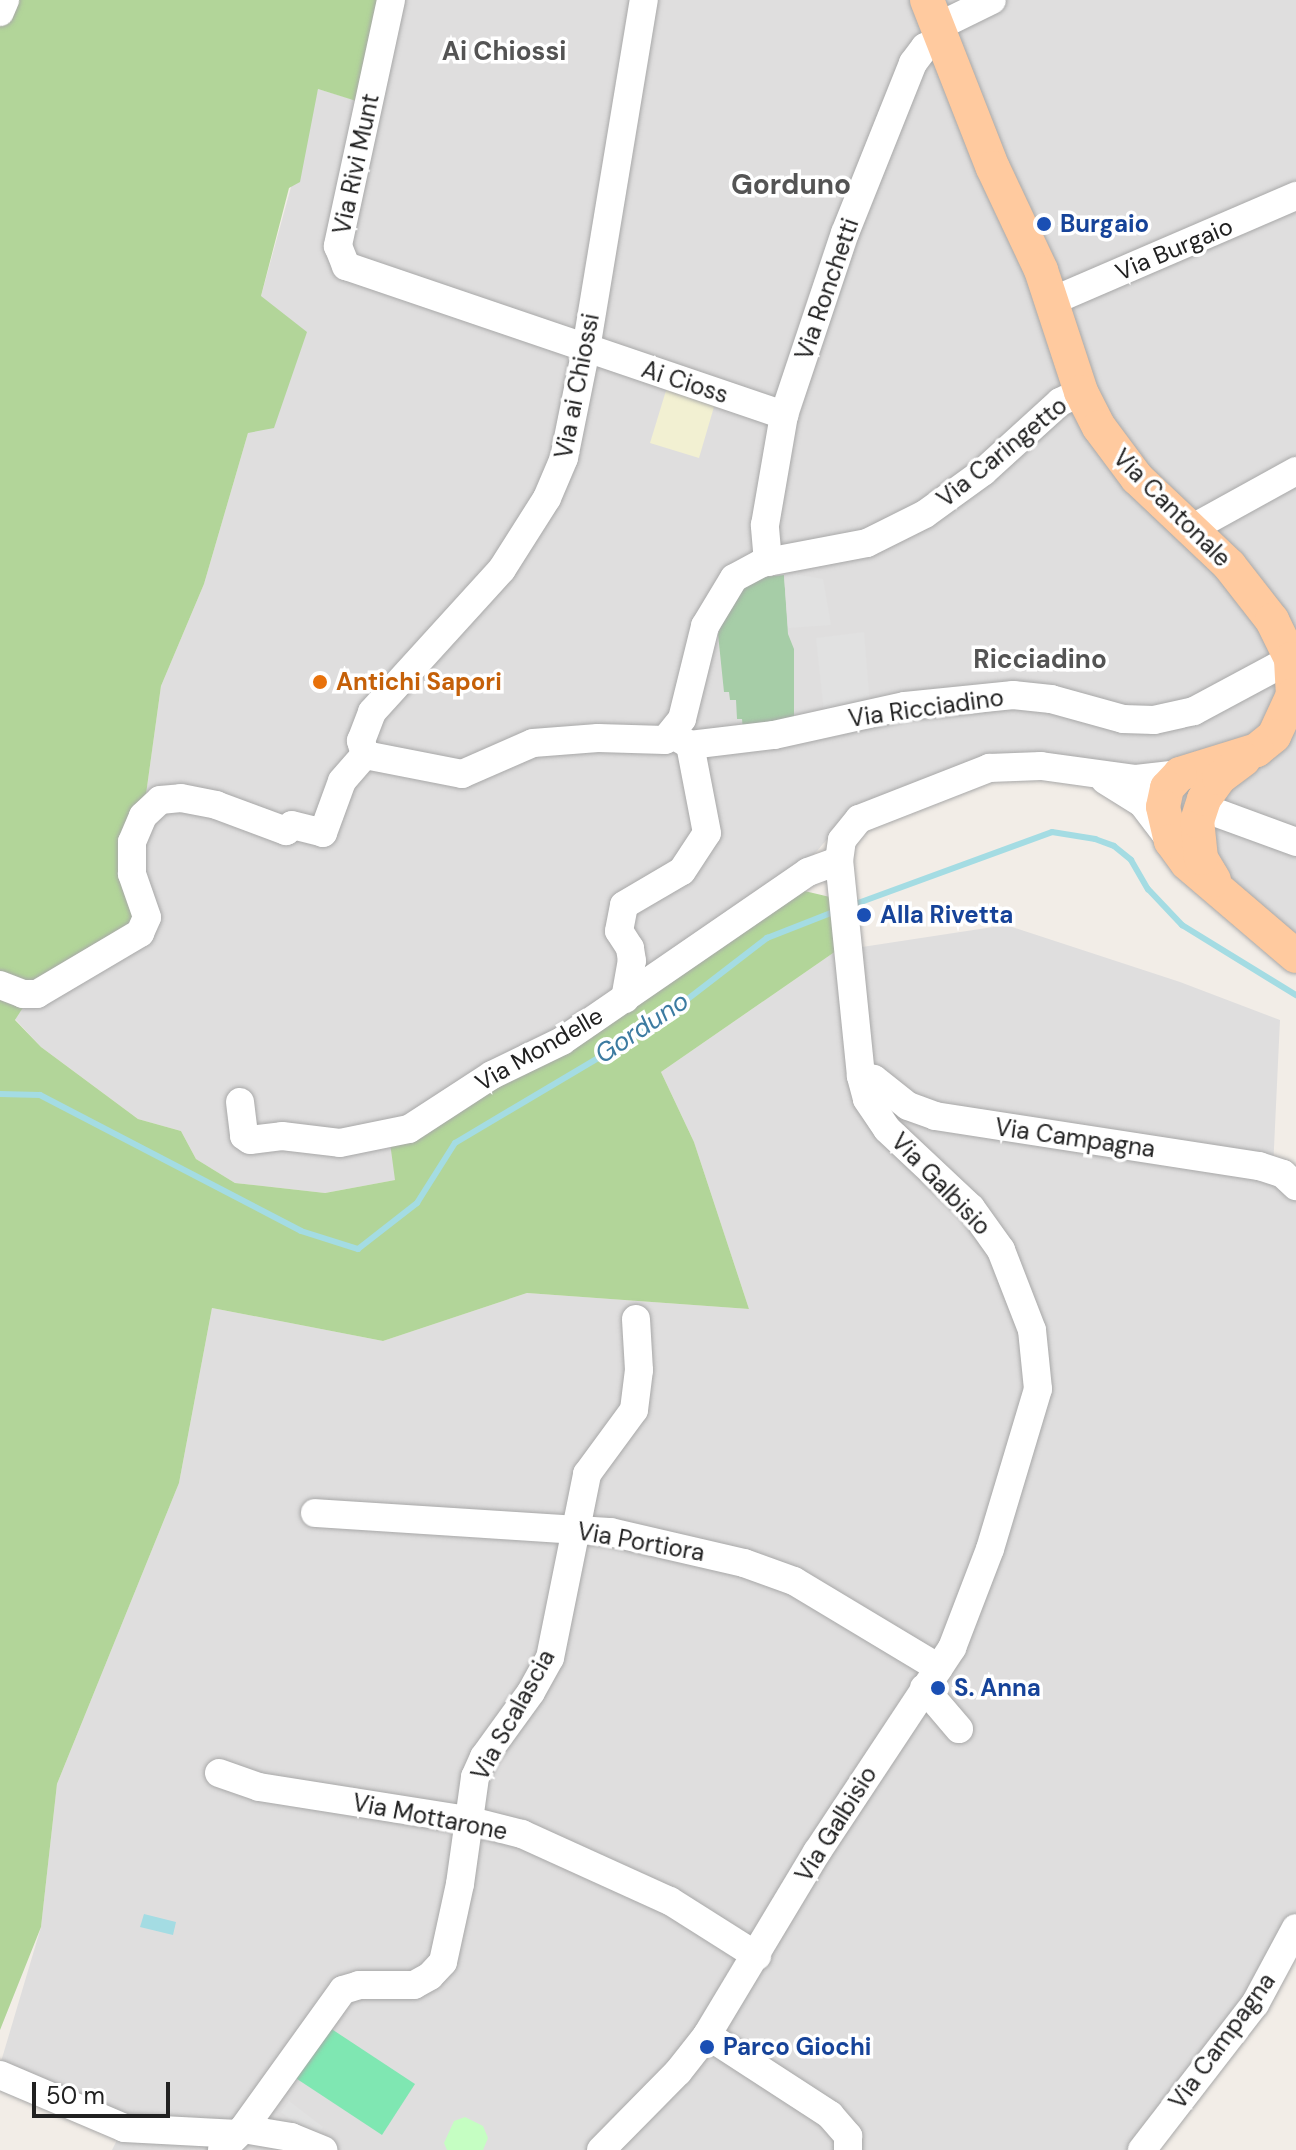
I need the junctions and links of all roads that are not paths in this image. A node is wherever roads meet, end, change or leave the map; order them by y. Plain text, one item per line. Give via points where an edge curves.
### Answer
1 (5, 0) edge
2 (391, 0) edge
3 (644, 0) edge
4 (992, 0) edge
5 (0, 12) edge
6 (935, 22) edge
7 (1296, 196) edge
8 (1052, 301) junction
9 (586, 349) junction
10 (1081, 392) junction
11 (784, 415) junction
12 (1296, 471) edge
13 (1191, 529) junction
14 (768, 562) junction
15 (1291, 659) junction
16 (670, 741) junction
17 (1257, 750) junction
18 (365, 755) junction
19 (1219, 778) junction
20 (1150, 783) junction
21 (1220, 814) dead end
22 (1296, 842) edge
23 (840, 865) junction
24 (1214, 880) junction
25 (1296, 956) edge
26 (0, 985) edge
27 (625, 999) junction
28 (861, 1076) junction
29 (240, 1102) dead end
30 (1296, 1186) edge
31 (636, 1319) dead end
32 (315, 1513) dead end
33 (576, 1529) junction
34 (931, 1678) junction
35 (959, 1729) dead end
36 (219, 1773) dead end
37 (467, 1820) junction
38 (1296, 1928) edge
39 (757, 1956) junction
40 (707, 2035) junction
41 (0, 2075) edge
42 (234, 2138) edge
43 (323, 2150) edge
44 (601, 2150) edge
45 (848, 2150) edge
46 (1142, 2150) edge

1 - 5 street
2 - 9 street, Via Rivi Munt via 338,246 341,259 356,272
3 - 9 street, Via ai Chiossi
4 - 6 street, Via Ronchetti
6 - 8 main road, Via Cantonale
6 - 11 street, Via Ronchetti via 913,63 845,233
7 - 8 street, Via Burgaio
8 - 10 main road, Via Cantonale
9 - 11 street, Ai Cioss
9 - 18 street, Via ai Chiossi via 569,442 547,498 502,569 372,712 361,741
10 - 13 main road, Via Cantonale via 1121,460
10 - 14 street, Via Caringetto via 1060,402 983,472 925,514 867,543
11 - 14 street, Via Ronchetti via 765,525
12 - 13 street
13 - 15 main road, Via Cantonale via 1259,601
14 - 16 street, Via Caringetto via 742,571 711,611 685,710
15 - 16 street, Via Ricciadino via 1194,711 1154,720 1123,719 1051,699 1013,695 905,706 774,735
15 - 17 main road, Via Cantonale via 1290,708 1274,736
16 - 18 street, Via Ricciadino via 598,738 533,743 462,774
16 - 27 street via 707,837 682,871 624,905 619,931 632,961
17 - 19 main road, Via Cantonale
17 - 20 main road
18 - 26 street via 342,781 323,833 292,825 286,831 216,805 160,800 148,809 132,842 132,874 147,917 140,933 37,994
19 - 20 street
19 - 24 main road via 1197,821 1198,845
20 - 23 street, Via Galbisio via 1024,765 972,772 859,819 842,840
20 - 24 street via 1175,805 1188,846
20 - 24 main road via 1163,807 1171,841 1187,863
21 - 22 street
23 - 27 street, Via Mondelle via 808,872
23 - 28 street, Via Galbisio
24 - 25 main road
27 - 29 street, Via Mondelle via 417,1125 389,1135 340,1143 282,1136 250,1140 242,1131
28 - 30 street, Via Campagna via 874,1079 921,1112 1259,1166 1283,1174
28 - 34 street, Via Galbisio via 879,1120 992,1235 1017,1285 1037,1351 1038,1389 990,1549 961,1630
31 - 33 street, Via Scalascia via 639,1370 634,1410 587,1474
32 - 33 street, Via Portiora
33 - 34 street, Via Portiora via 744,1563 794,1581 852,1615
33 - 37 street, Via Scalascia via 550,1658 484,1757
34 - 35 street, Via Portiora
34 - 39 street, Via Galbisio via 817,1852
36 - 37 street, Via Mottarone via 259,1787
37 - 39 street, Via Mottarone via 544,1842 602,1869 670,1901
37 - 42 street, Via Scalascia via 451,1938 437,1970 414,1985 343,1990
38 - 46 street, Via Campagna via 1255,2004
39 - 40 street, Via Galbisio
40 - 44 street, Via Galbisio
40 - 45 street via 836,2120 848,2136
41 - 42 street via 124,2128
42 - 43 street via 291,2137

